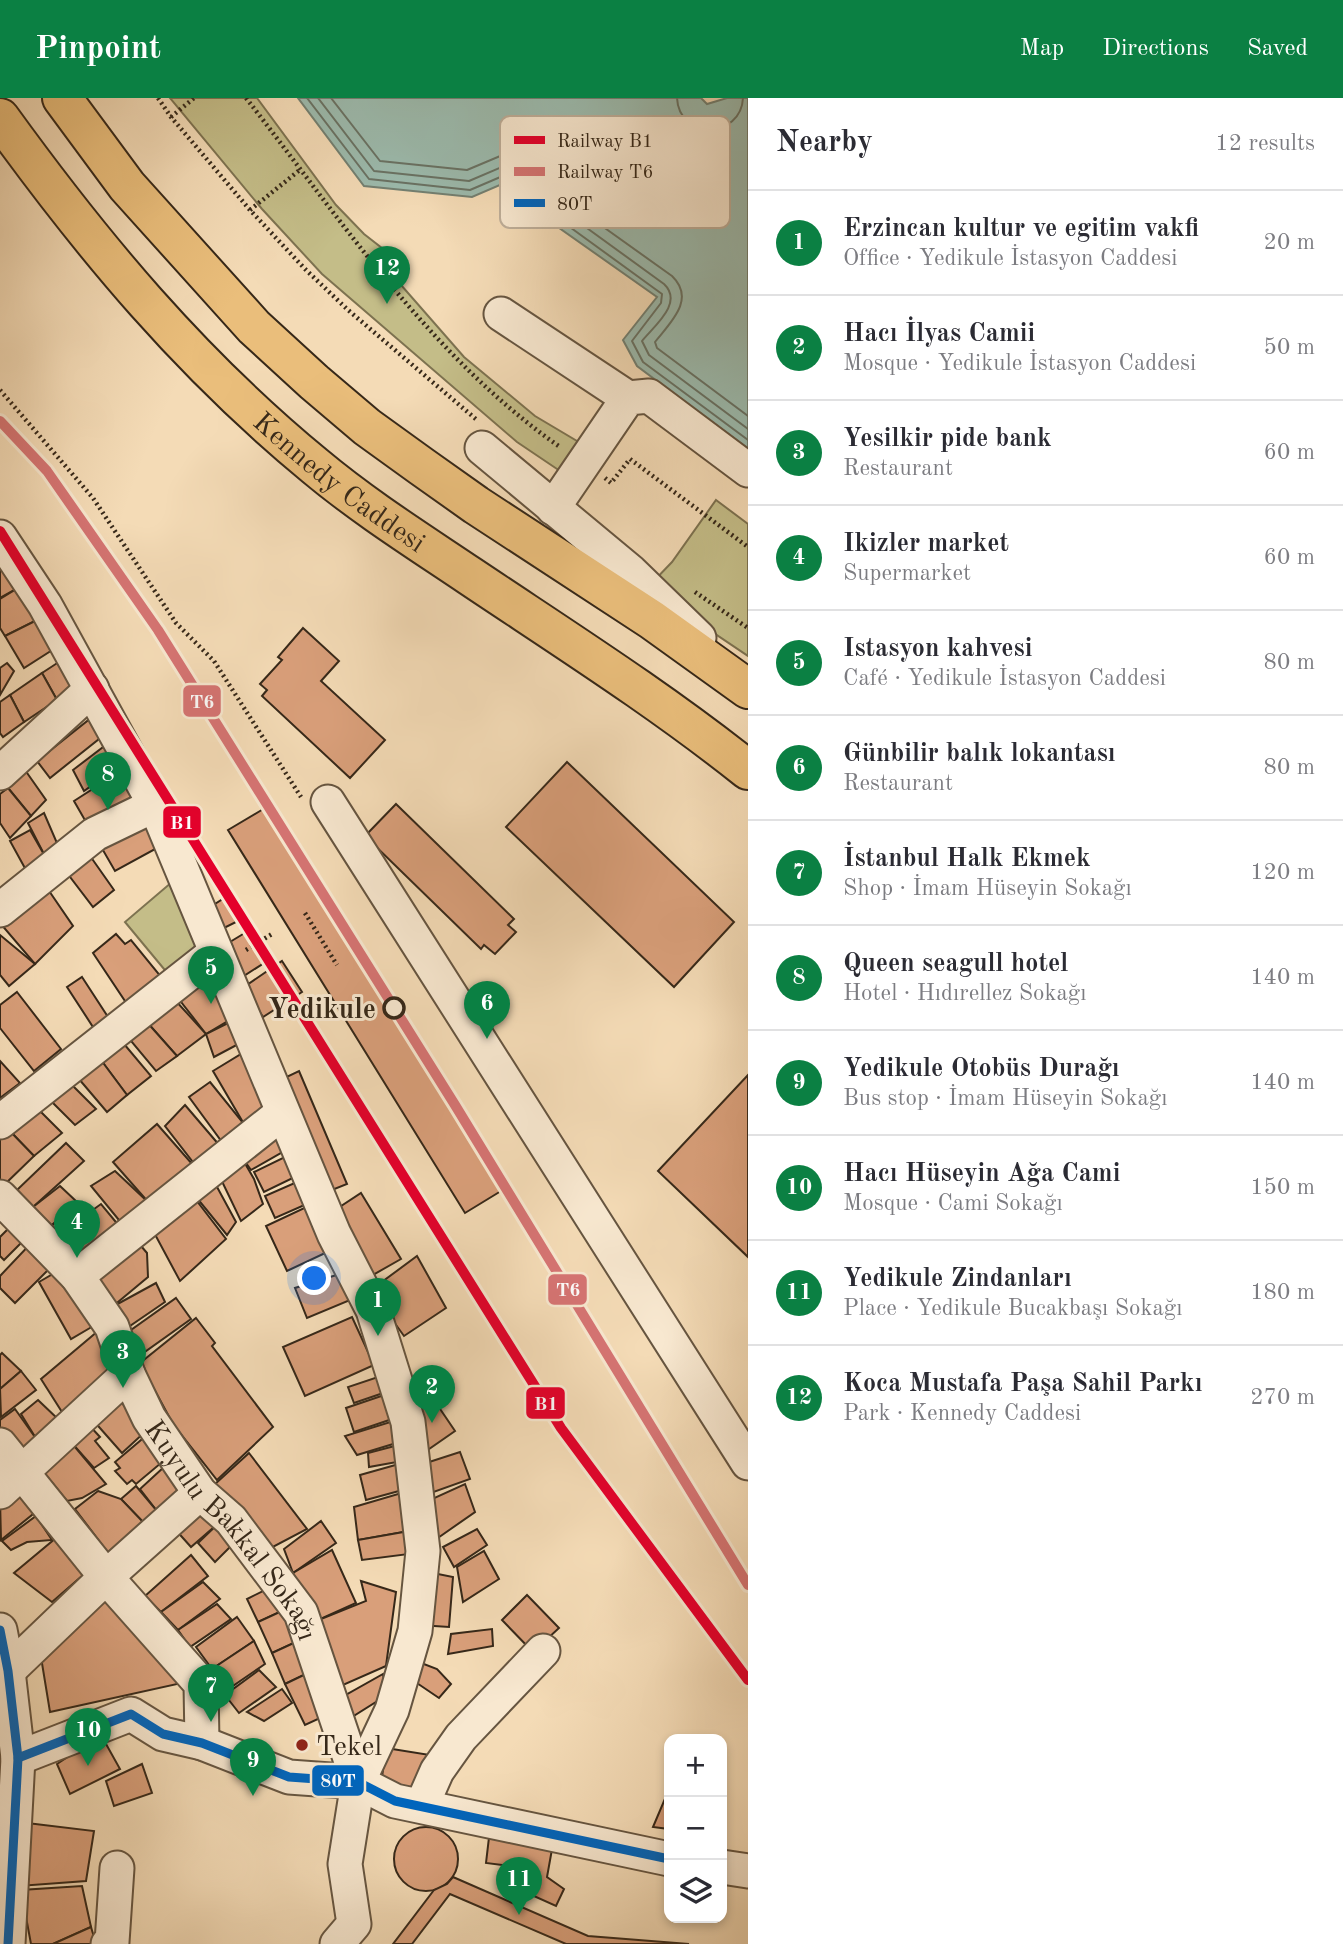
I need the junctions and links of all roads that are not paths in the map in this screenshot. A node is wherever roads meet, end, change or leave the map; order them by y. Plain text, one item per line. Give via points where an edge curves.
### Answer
1 (62, 98) edge
2 (0, 118) edge
3 (501, 314) dead end
4 (628, 398) junction
5 (481, 435) road end
6 (748, 470) edge
7 (553, 508) junction
8 (0, 537) edge
9 (748, 687) edge
10 (92, 689) junction
11 (748, 769) edge
12 (0, 773) edge
13 (317, 803) road end
14 (155, 804) junction
15 (0, 910) edge
16 (216, 952) junction
17 (282, 1113) junction
18 (0, 1122) edge
19 (0, 1197) edge
20 (78, 1276) junction
21 (128, 1374) junction
22 (0, 1445) edge
23 (748, 1463) edge
24 (12, 1482) edge
25 (200, 1493) junction
26 (106, 1577) junction
27 (0, 1630) edge
28 (543, 1651) dead end
29 (8, 1671) junction
30 (202, 1743) junction
31 (18, 1758) junction
32 (358, 1782) junction
33 (422, 1805) junction
34 (8, 1817) edge
35 (664, 1858) edge
36 (117, 1868) dead end
37 (727, 1868) edge
38 (748, 1871) edge
39 (8, 1944) edge
40 (108, 1944) edge
41 (337, 1944) edge

1 - 9 highway, Kennedy Caddesi via 127,186 254,327 325,391 476,505
2 - 11 highway, Kennedy Caddesi via 132,289 196,359 260,419 370,508 590,654
3 - 4 street
4 - 6 street via 649,396
4 - 7 street
5 - 7 street
7 - 9 street via 631,572
8 - 10 street
10 - 12 street
10 - 14 street
13 - 23 street
14 - 15 street via 95,834
14 - 16 street
16 - 17 street
16 - 18 street
17 - 20 street
17 - 32 street via 334,1234 373,1310 408,1422 423,1552 415,1631 392,1710
19 - 20 street, Kuyulu Bakkal Sokağı
20 - 21 street, Kuyulu Bakkal Sokağı via 112,1327
21 - 24 street
21 - 25 street, Kuyulu Bakkal Sokağı via 149,1418
22 - 24 street
24 - 26 street
25 - 26 street
25 - 32 street, Kuyulu Bakkal Sokağı via 232,1520 301,1613
26 - 29 street
26 - 30 street via 201,1684
27 - 29 street
28 - 33 street via 461,1737 437,1771
29 - 31 street
30 - 31 street via 163,1734 131,1714
30 - 32 street via 289,1777
31 - 34 street
32 - 33 street via 395,1801
32 - 41 street via 345,1864 354,1924
33 - 35 street
34 - 39 street
36 - 40 street via 112,1942
37 - 38 street

